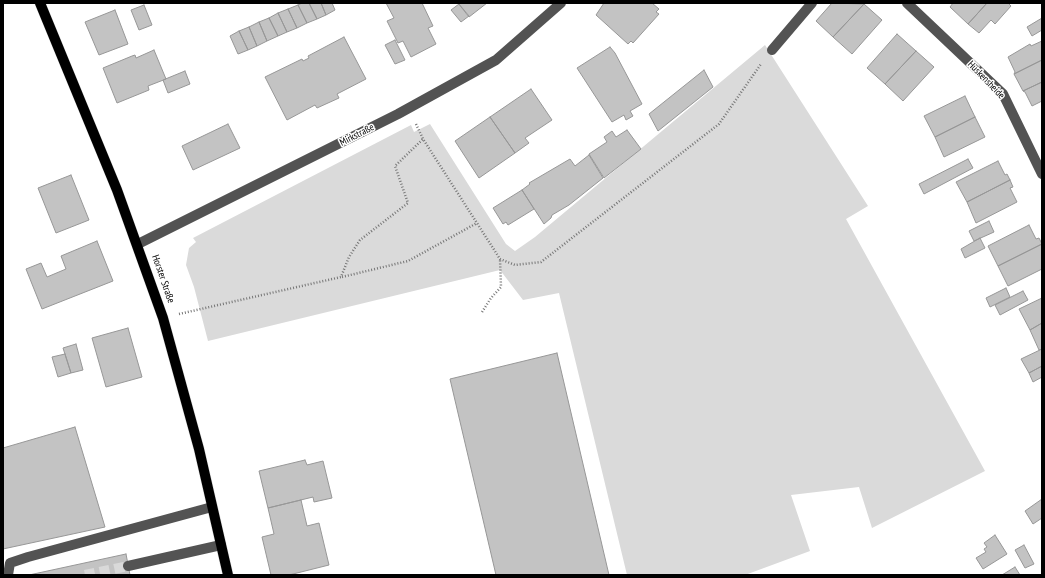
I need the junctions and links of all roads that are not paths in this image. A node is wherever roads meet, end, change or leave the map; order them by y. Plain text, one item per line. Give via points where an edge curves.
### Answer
1 (40, 3) edge
2 (561, 3) edge
3 (812, 3) edge
4 (907, 3) edge
5 (772, 50) road end
6 (1042, 174) edge
7 (138, 244) junction
8 (212, 507) junction
9 (222, 545) junction
10 (128, 566) tunnel mouth
11 (8, 575) edge
12 (228, 575) edge

1 - 7 main road, Horster Straße
2 - 7 street, Mirkstraße via 496,60 409,109
3 - 5 street
4 - 6 street, Hüskensheide via 1003,94
7 - 8 main road, Horster Straße via 163,318
8 - 9 main road, Horster Straße
8 - 11 street via 28,557 10,563
9 - 10 street
9 - 12 main road, Horster Straße

